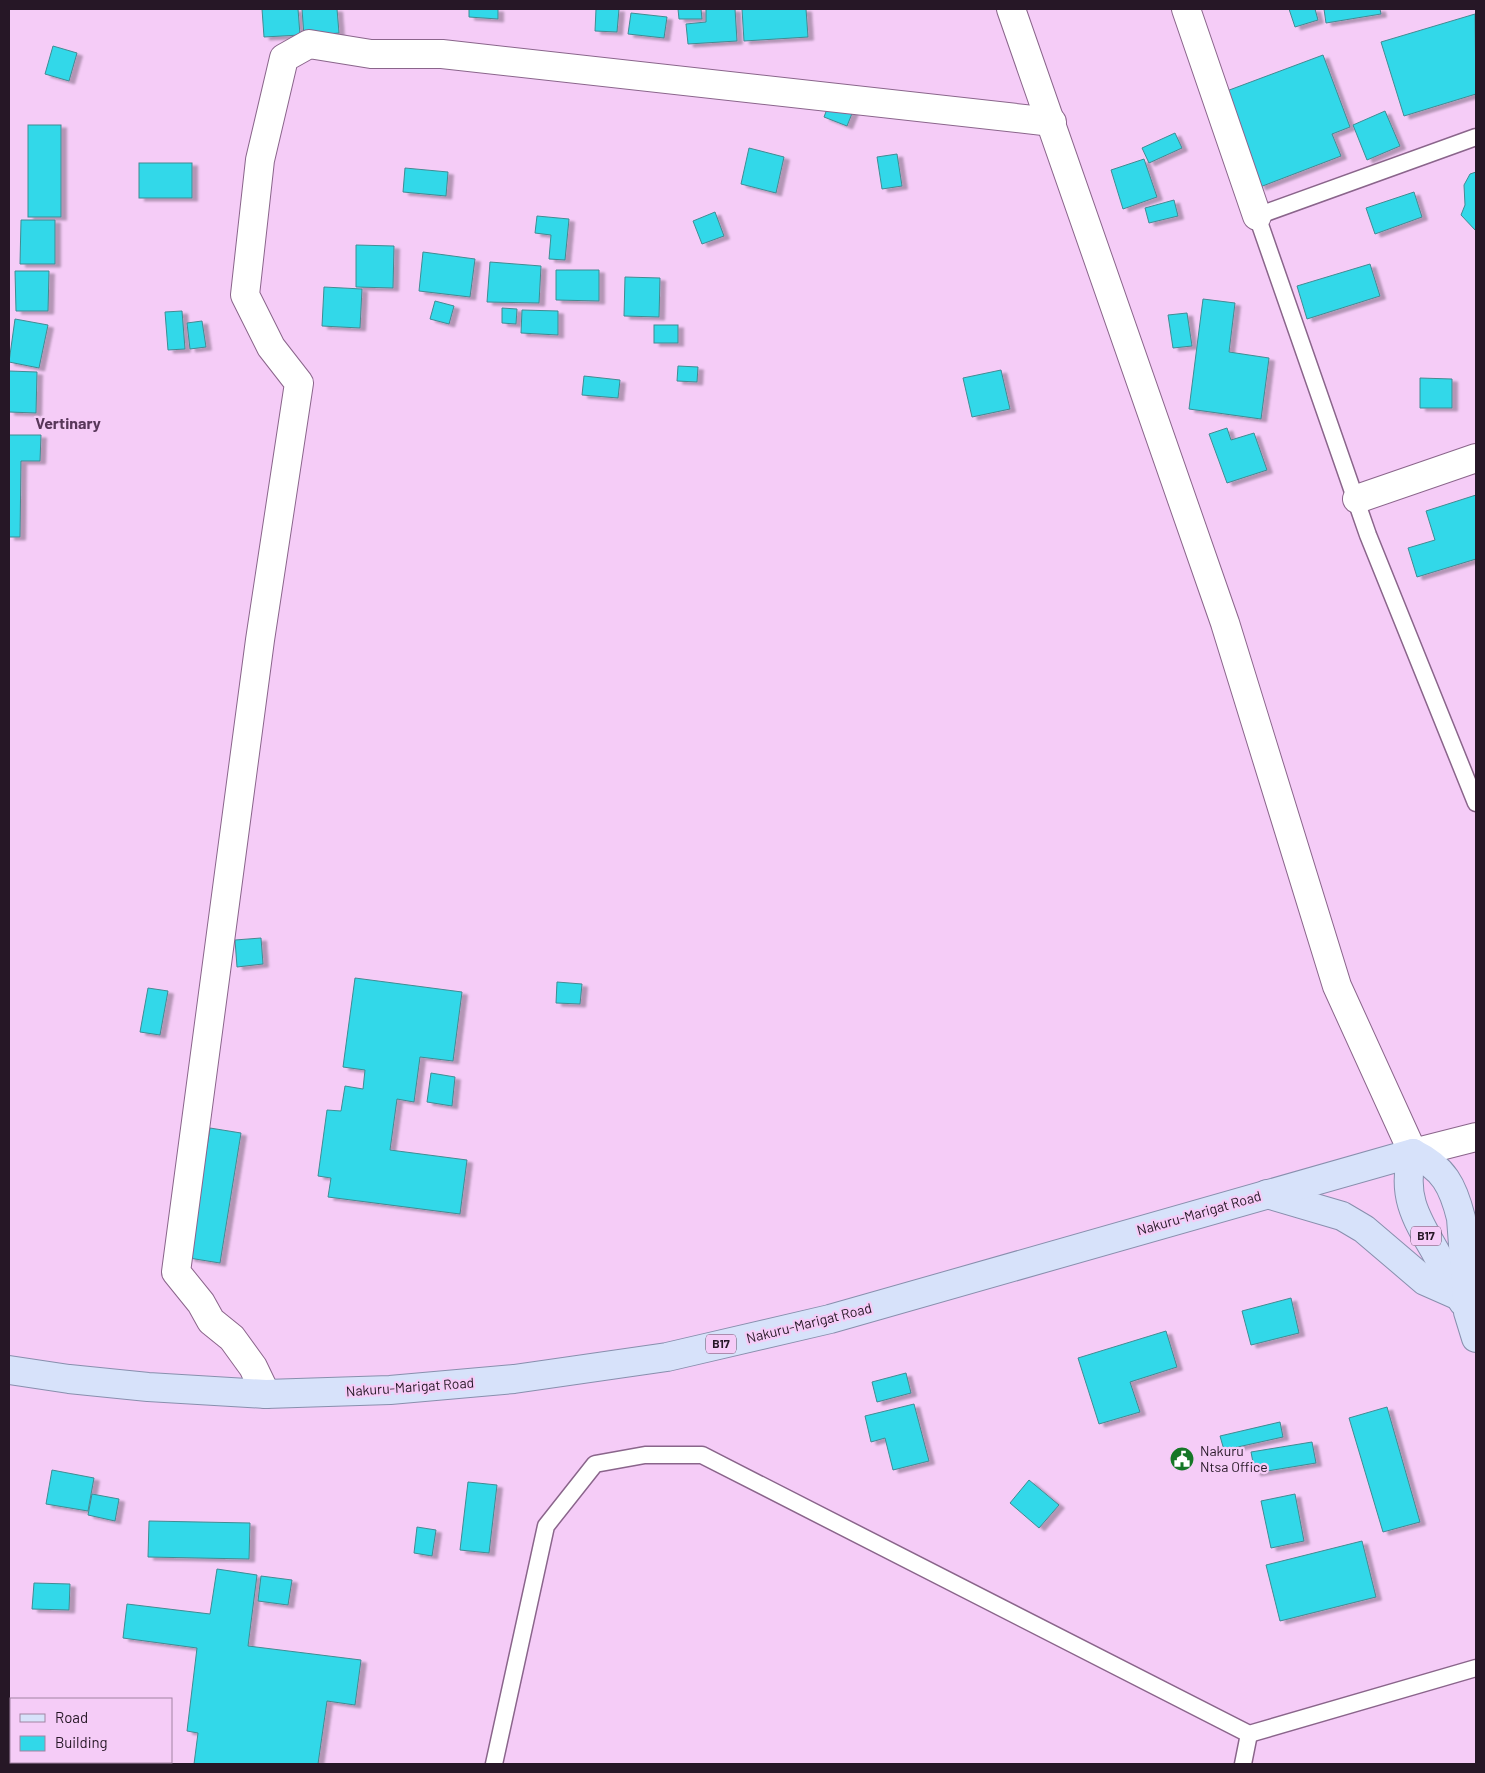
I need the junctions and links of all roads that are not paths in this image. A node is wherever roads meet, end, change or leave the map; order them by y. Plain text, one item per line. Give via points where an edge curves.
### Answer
1 (1011, 9) edge
2 (1186, 9) edge
3 (1052, 122) junction
4 (1476, 137) edge
5 (1256, 216) junction
6 (1476, 458) edge
7 (1357, 498) junction
8 (1476, 803) edge
9 (1476, 1137) edge
10 (1413, 1153) junction
11 (1265, 1194) junction
12 (1468, 1295) edge
13 (1476, 1338) edge
14 (9, 1370) edge
15 (266, 1394) junction
16 (1476, 1668) edge
17 (1249, 1734) junction
18 (494, 1764) edge
19 (1243, 1764) edge

1 - 3 street
2 - 5 street
3 - 10 street via 1225,623 1336,986
3 - 15 street via 442,54 371,54 309,44 284,58 260,160 245,296 271,347 299,383 260,640 176,1272 201,1302 211,1321 232,1338
4 - 5 lane
5 - 7 lane
6 - 7 street
7 - 8 lane via 1368,534
9 - 10 street
10 - 11 main road, Nakuru-Marigat Road / B17
10 - 12 main road, B17 via 1407,1183 1413,1211
10 - 12 main road, B17 via 1440,1171 1458,1205
11 - 12 main road via 1342,1216 1364,1229 1424,1281
11 - 15 main road, Nakuru-Marigat Road / B17 via 839,1317 667,1357 514,1379 390,1390
12 - 13 main road, B17
14 - 15 main road, Nakuru-Marigat Road / B17 via 69,1380
16 - 17 lane
17 - 18 lane via 702,1455 645,1455 595,1464 546,1526
17 - 19 lane

